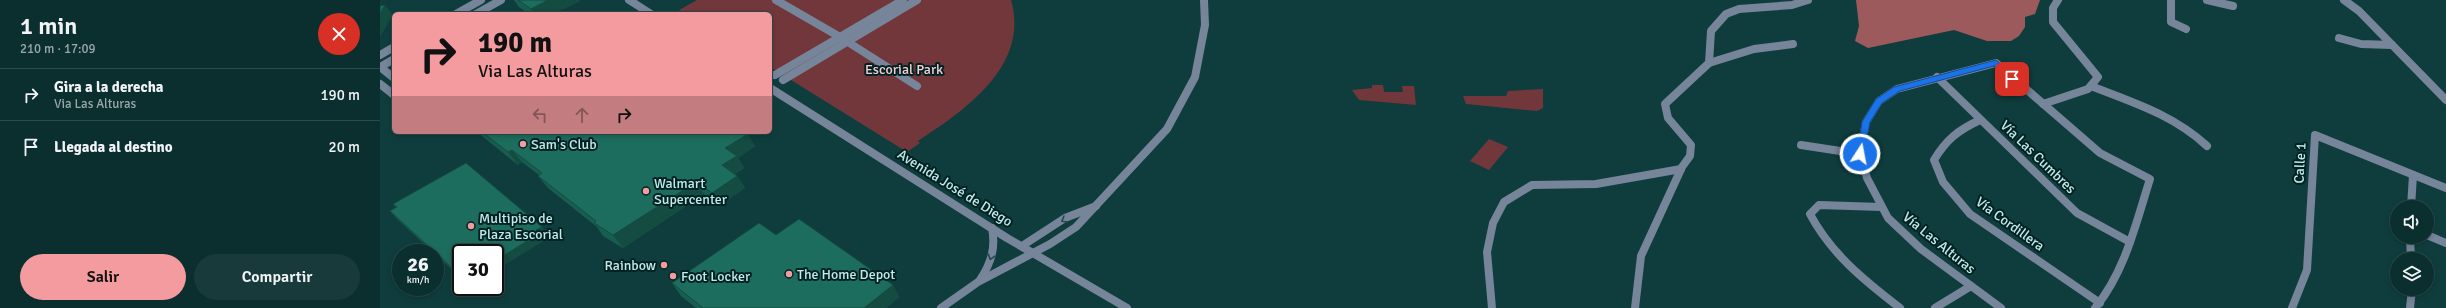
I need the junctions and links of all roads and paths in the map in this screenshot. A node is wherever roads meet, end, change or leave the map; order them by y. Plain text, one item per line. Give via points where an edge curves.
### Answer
1 (481, 0) edge
2 (501, 0) edge
3 (629, 0) edge
4 (776, 0) edge
5 (903, 0) edge
6 (917, 0) edge
7 (1204, 0) edge
8 (1808, 0) edge
9 (2058, 0) edge
10 (2171, 0) edge
11 (2207, 0) edge
12 (2344, 0) edge
13 (2233, 6) dead end
14 (460, 12) edge
15 (480, 12) edge
16 (648, 12) edge
17 (2186, 29) dead end
18 (840, 37) junction
19 (2339, 38) dead end
20 (847, 42) junction
21 (1793, 44) dead end
22 (2392, 45) junction
23 (392, 48) edge
24 (380, 55) edge
25 (392, 60) edge
26 (1709, 63) junction
27 (380, 67) edge
28 (775, 75) dead end
29 (392, 76) edge
30 (1937, 77) junction
31 (783, 80) dead end
32 (380, 84) edge
33 (917, 86) dead end
34 (2091, 86) junction
35 (384, 89) edge
36 (772, 89) edge
37 (2446, 100) edge
38 (2042, 104) junction
39 (1980, 120) junction
40 (1801, 145) dead end
41 (2207, 146) dead end
42 (1860, 154) junction
43 (1681, 169) junction
44 (2413, 174) junction
45 (2446, 188) edge
46 (2411, 200) edge
47 (1100, 204) junction
48 (1881, 207) junction
49 (992, 228) junction
50 (2434, 238) edge
51 (2130, 242) junction
52 (2446, 243) edge
53 (1022, 246) junction
54 (1032, 252) junction
55 (978, 282) junction
56 (1971, 286) junction
57 (2411, 296) edge
58 (2098, 306) edge
59 (941, 308) edge
60 (1127, 308) edge
61 (1492, 308) edge
62 (1635, 308) edge
63 (1900, 308) edge
64 (1935, 308) edge
65 (2002, 308) edge
66 (2292, 308) edge
67 (2410, 308) edge

1 - 14 street
2 - 15 street
3 - 16 street
4 - 18 street
5 - 18 street
6 - 20 street
7 - 47 street via 1205,25 1201,54 1195,77 1184,100 1167,129
8 - 26 street via 1792,5 1738,9 1726,14 1711,31
9 - 34 street via 2053,8 2053,22 2098,77
10 - 17 street via 2171,22
11 - 13 street
12 - 22 street via 2359,11
18 - 20 street
18 - 28 street
19 - 22 street via 2361,44
20 - 31 street
20 - 33 street
21 - 26 street via 1754,49
22 - 37 street
23 - 24 street
25 - 27 street
26 - 43 street via 1665,104 1668,118 1691,145 1690,156
27 - 29 street
30 - 38 street, Vía Las Alturas via 1996,63
30 - 39 street, Vía Las Cumbres
30 - 42 street, Vía Las Alturas via 1897,89 1879,101 1866,122
32 - 35 street
34 - 38 street
34 - 41 street via 2172,120 2199,137
36 - 49 street, Avenida José de Diego
38 - 51 street via 2100,153 2150,179
39 - 51 street, Vía Las Cumbres via 2077,213
39 - 58 street, Vía Cordillera via 1956,131 1944,141 1934,160 1943,182 1970,214
40 - 42 street
42 - 48 street, Vía Las Alturas via 1867,178
43 - 61 street via 1596,184 1532,185 1504,202 1493,223 1488,252
43 - 62 street via 1641,256
44 - 45 street, Calle 1
44 - 46 street
44 - 66 street, Calle 1 via 2315,134 2307,270
47 -> 53 street via 1066,218
47 - 54 street via 1076,227
48 - 56 street, Vía Las Alturas via 1888,218 1921,249
48 - 63 street via 1819,205 1810,214 1827,240 1856,273
49 - 53 street, Avenida José de Diego
49 -> 55 street via 993,252 987,270
50 - 52 street
51 - 58 street
53 - 54 street, Avenida José de Diego
54 - 55 street
54 - 60 street, Avenida José de Diego
55 - 59 street
56 - 64 street
56 - 65 street, Vía Las Alturas
57 - 67 street

